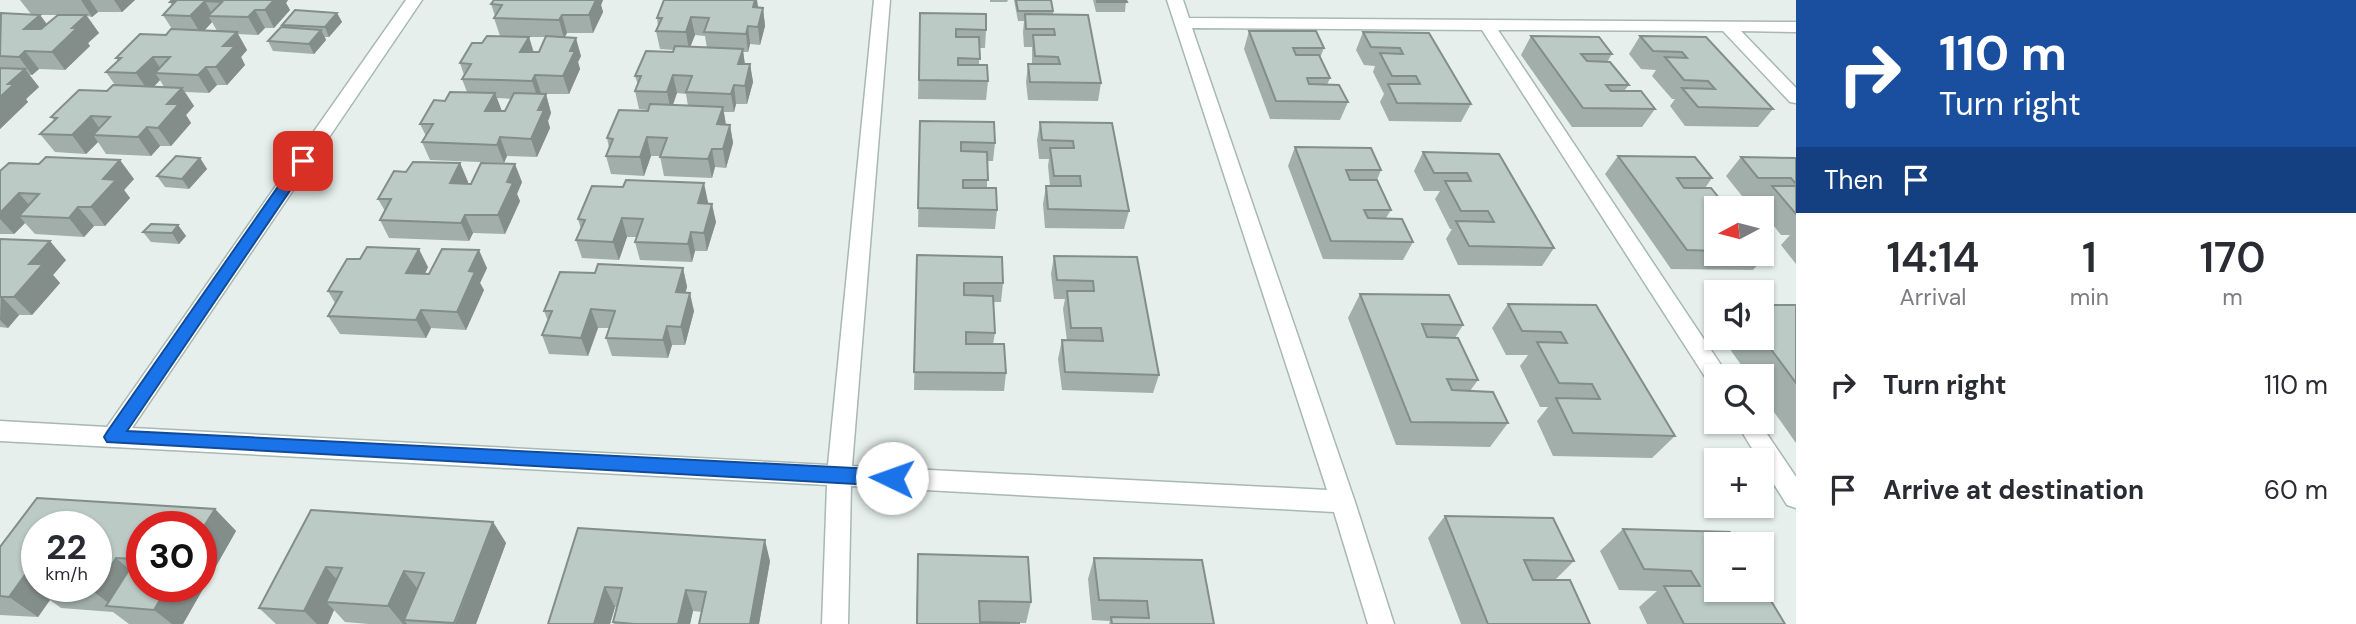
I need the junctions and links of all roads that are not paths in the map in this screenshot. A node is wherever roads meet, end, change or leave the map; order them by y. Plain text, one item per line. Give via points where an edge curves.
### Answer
1 (414, 0) edge
2 (882, 0) edge
3 (1175, 0) edge
4 (1182, 23) junction
5 (1486, 24) junction
6 (1728, 27) junction
7 (1796, 27) edge
8 (1796, 98) edge
9 (1708, 364) edge
10 (0, 431) edge
11 (1754, 434) edge
12 (113, 437) junction
13 (839, 475) junction
14 (1796, 497) edge
15 (1343, 502) junction
16 (835, 624) edge
17 (1381, 624) edge

1 - 12 street
2 - 13 street
3 - 4 street
4 - 5 street
4 - 15 street
5 - 6 street
5 - 9 street
6 - 7 street
6 - 8 street
10 - 12 street
11 - 14 street
12 - 13 street
13 - 15 street
13 - 16 street
15 - 17 street

